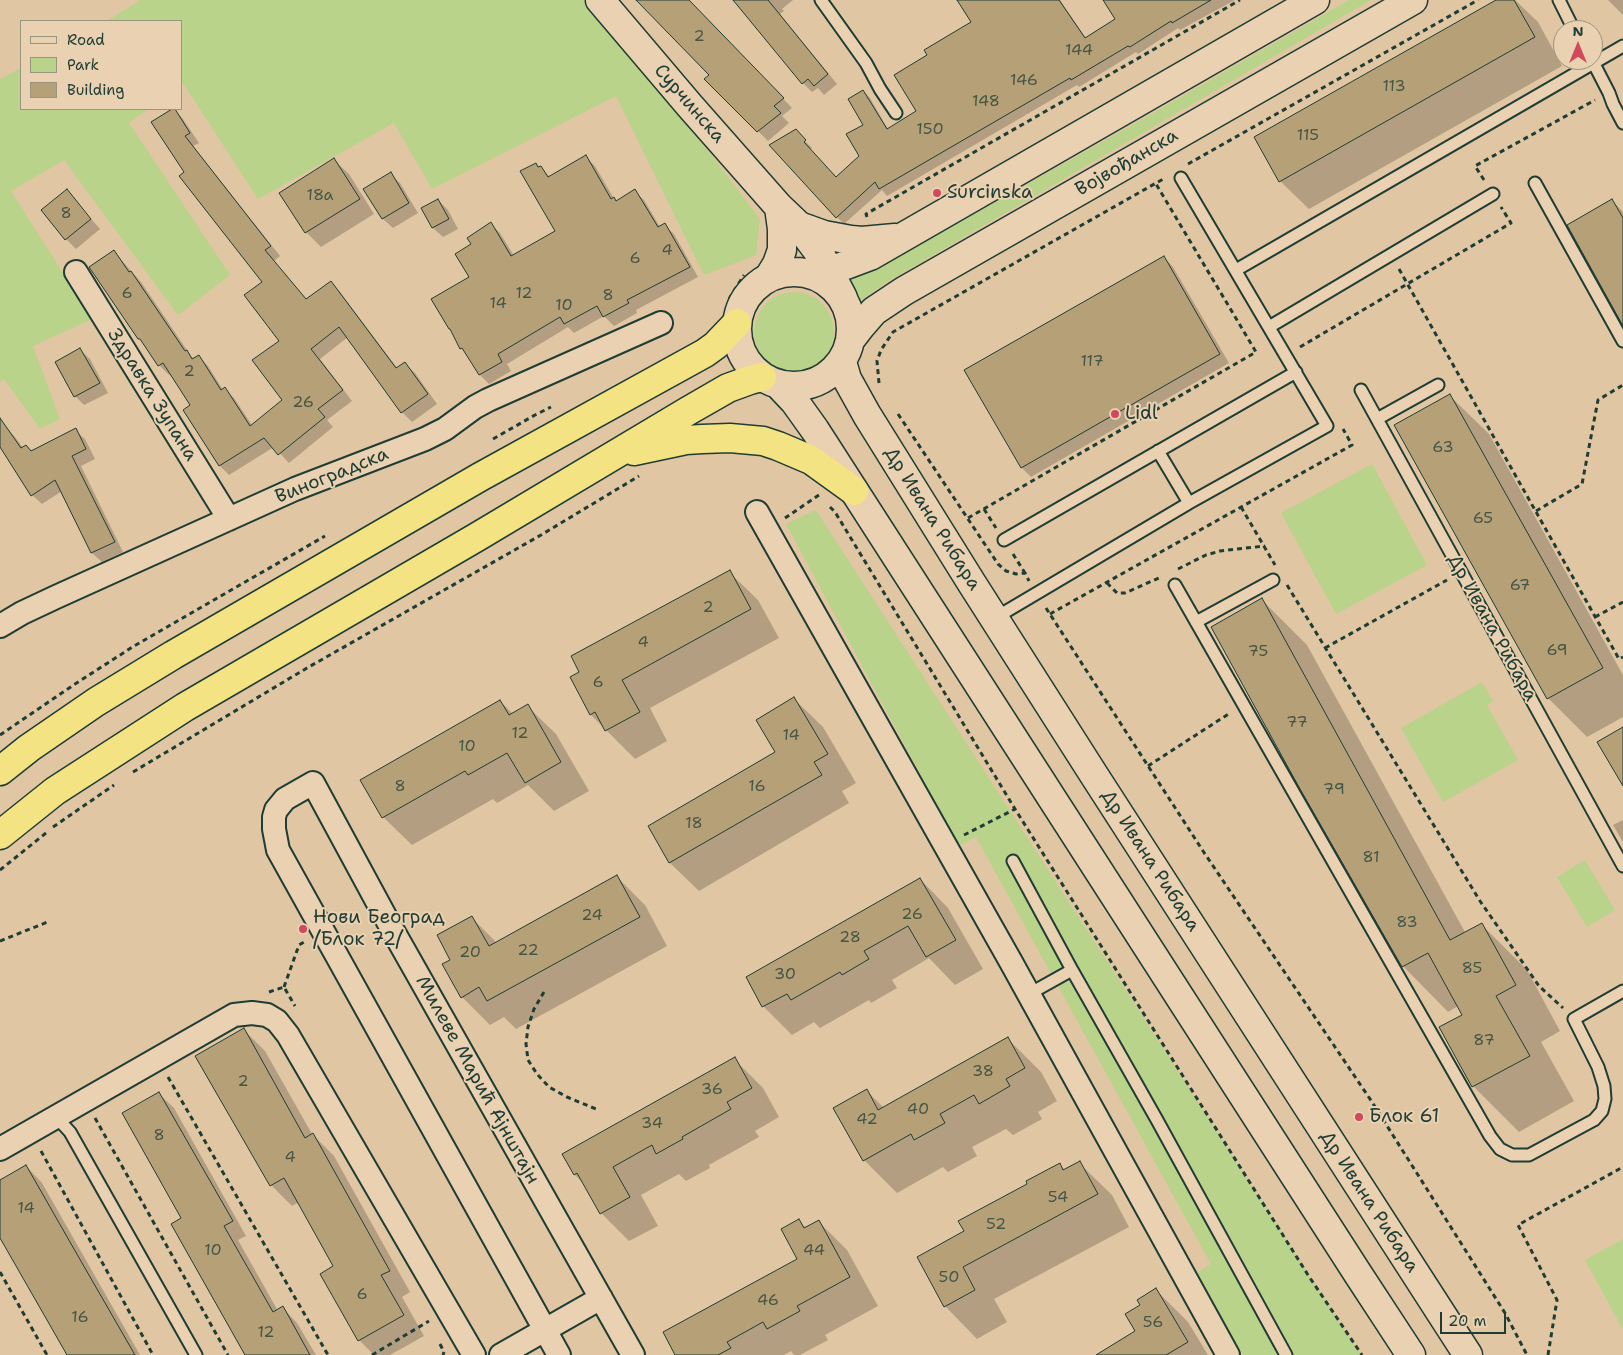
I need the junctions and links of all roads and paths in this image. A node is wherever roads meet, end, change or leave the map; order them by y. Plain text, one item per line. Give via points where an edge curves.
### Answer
1 (600, 0) edge
2 (821, 0) edge
3 (1240, 0) edge
4 (1316, 0) edge
5 (1413, 0) edge
6 (1559, 0) edge
7 (1569, 20) edge
8 (1623, 46) edge
9 (1603, 56) edge
10 (1577, 70) edge
11 (1597, 70) edge
12 (1609, 93) junction
13 (896, 113) dead end
14 (1623, 123) edge
15 (1181, 178) dead end
16 (1535, 183) dead end
17 (1156, 184) dead end
18 (1493, 194) junction
19 (779, 207) junction
20 (799, 226) junction
21 (903, 238) junction
22 (875, 240) junction
23 (1391, 256) junction
24 (1236, 270) junction
25 (76, 272) dead end
26 (820, 272) junction
27 (769, 277) junction
28 (1408, 284) junction
29 (661, 323) dead end
30 (737, 323) junction
31 (1269, 327) junction
32 (893, 332) dead end
33 (1623, 341) edge
34 (1297, 349) dead end
35 (846, 350) junction
36 (1296, 372) junction
37 (770, 381) junction
38 (880, 385) dead end
39 (1438, 385) dead end
40 (1623, 385) edge
41 (1361, 390) dead end
42 (893, 406) dead end
43 (1377, 419) junction
44 (1338, 421) dead end
45 (1158, 451) junction
46 (613, 456) junction
47 (641, 475) dead end
48 (816, 490) dead end
49 (854, 491) junction
50 (820, 495) junction
51 (1189, 503) junction
52 (1241, 507) junction
53 (1536, 511) junction
54 (968, 518) junction
55 (229, 519) junction
56 (762, 521) joint
57 (1004, 540) dead end
58 (1265, 546) junction
59 (1277, 568) dead end
60 (1175, 570) dead end
61 (1461, 572) junction
62 (1168, 574) dead end
63 (1273, 580) dead end
64 (1107, 583) junction
65 (1286, 584) dead end
66 (1175, 585) dead end
67 (1036, 592) junction
68 (1623, 602) edge
69 (1050, 614) junction
70 (1595, 617) junction
71 (994, 618) junction
72 (1196, 622) junction
73 (0, 626) edge
74 (1325, 648) junction
75 (1623, 657) edge
76 (1243, 705) junction
77 (1148, 766) junction
78 (0, 771) edge
79 (125, 777) dead end
80 (117, 783) dead end
81 (1015, 809) junction
82 (0, 834) edge
83 (945, 844) junction
84 (1013, 861) dead end
85 (1623, 866) edge
86 (0, 870) edge
87 (50, 921) dead end
88 (0, 941) edge
89 (1072, 970) junction
90 (1623, 990) edge
91 (544, 992) dead end
92 (1029, 994) junction
93 (1574, 1019) junction
94 (158, 1059) junction
95 (596, 1109) dead end
96 (103, 1113) dead end
97 (56, 1117) junction
98 (0, 1149) edge
99 (41, 1151) dead end
100 (1623, 1167) edge
101 (0, 1272) edge
102 (601, 1298) junction
103 (424, 1313) dead end
104 (545, 1330) junction
105 (47, 1355) edge
106 (153, 1355) edge
107 (196, 1355) edge
108 (228, 1355) edge
109 (328, 1355) edge
110 (372, 1355) edge
111 (474, 1355) edge
112 (501, 1355) edge
113 (559, 1355) edge
114 (633, 1355) edge
115 (1228, 1355) edge
116 (1286, 1355) edge
117 (1362, 1355) edge
118 (1411, 1355) edge
119 (1468, 1355) edge
120 (1527, 1355) edge
121 (1548, 1355) edge

1 - 19 main road, Сурчинска
2 - 13 lane via 866,63
3 - 22 path via 866,214
4 - 21 main road
5 - 35 main road, Војвођанска via 904,291 874,311
6 - 7 lane
8 - 9 lane
10 - 24 lane
11 - 12 lane
12 - 14 lane
12 - 18 path via 1475,166
15 - 24 lane
16 - 33 lane
17 - 54 path via 1256,352
18 - 23 lane
18 - 28 path via 1511,223
19 - 20 main road, Сурчинска
19 - 27 main road via 782,250
20 - 22 main road via 840,238
20 - 26 main road, Сурчинска
21 - 22 main road
21 - 26 main road via 870,256
23 - 28 path
23 - 31 lane
24 - 31 lane
25 - 55 street, Здравка Зупана
26 - 27 main road via 792,272
26 - 35 main road, Сурчинска via 843,298 848,309 851,321
27 - 30 main road via 747,296
28 - 34 path
28 - 53 path
29 - 55 street, Виноградска via 488,400 425,439 295,489
30 - 37 main road via 737,334 748,364
30 - 78 highway via 705,353 480,477 173,655 88,707
31 - 36 lane
32 - 38 path via 877,361
35 - 37 main road via 829,374 813,383 796,386
35 - 71 main road, Др Ивана Рибара via 847,379
36 - 45 lane
36 - 51 lane via 1327,426
37 - 46 highway via 750,380 728,388
37 - 49 main road via 796,402
39 - 43 lane
40 - 53 path via 1598,400 1582,484
41 - 43 lane, Др Ивана Рибара
42 - 54 path
43 - 61 lane, Др Ивана Рибара
44 - 52 path via 1352,445
45 - 51 lane
45 - 57 lane
46 - 49 highway via 686,440 730,438 763,441 810,460
46 - 82 highway via 185,707 55,791
47 - 79 path
48 - 50 path
49 - 118 main road
50 - 56 path
50 - 81 path via 835,512
51 - 67 lane
52 - 58 path
52 - 64 path
53 - 70 path
54 - 67 path via 998,564 1006,571 1025,573
55 - 73 street, Виноградска via 56,597
56 - 83 street
58 - 59 path
58 - 60 path via 1220,551
61 - 74 path
61 - 85 lane, Др Ивана Рибара
62 - 64 path via 1125,593 1117,593
63 - 72 lane
64 - 69 path
65 - 74 path
66 - 72 lane
67 - 69 path
67 - 71 lane
68 - 70 path
69 - 77 path
70 - 75 path via 1619,659
71 - 119 main road, Др Ивана Рибара
72 - 76 lane
74 - 93 path via 1480,901 1539,986
76 - 77 path
76 - 93 lane via 1500,1149 1512,1155 1529,1155 1594,1120 1602,1111 1604,1086
77 - 120 path via 1372,1102 1505,1313
80 - 86 path via 54,826
81 - 83 path
81 - 117 path
83 - 92 street
84 - 89 lane
87 - 88 path
89 - 92 lane
89 - 116 lane
90 - 93 lane
91 - 95 path via 528,1027 528,1060 549,1087
92 - 115 street
94 - 97 street
94 - 109 path
94 - 111 street via 234,1015 252,1013 277,1020
96 - 108 path via 95,1117
97 - 98 street
97 - 107 lane via 70,1132
99 - 106 path
100 - 121 path via 1518,1225 1557,1300
101 - 105 path
102 - 104 street
102 - 104 street, Милеве Марић Ајнштајн via 313,783 285,799 276,810 274,829 278,850
102 - 114 street, Милеве Марић Ајнштајн
103 - 110 path via 429,1321
104 - 112 street
104 - 113 street, Милеве Марић Ајнштајн

